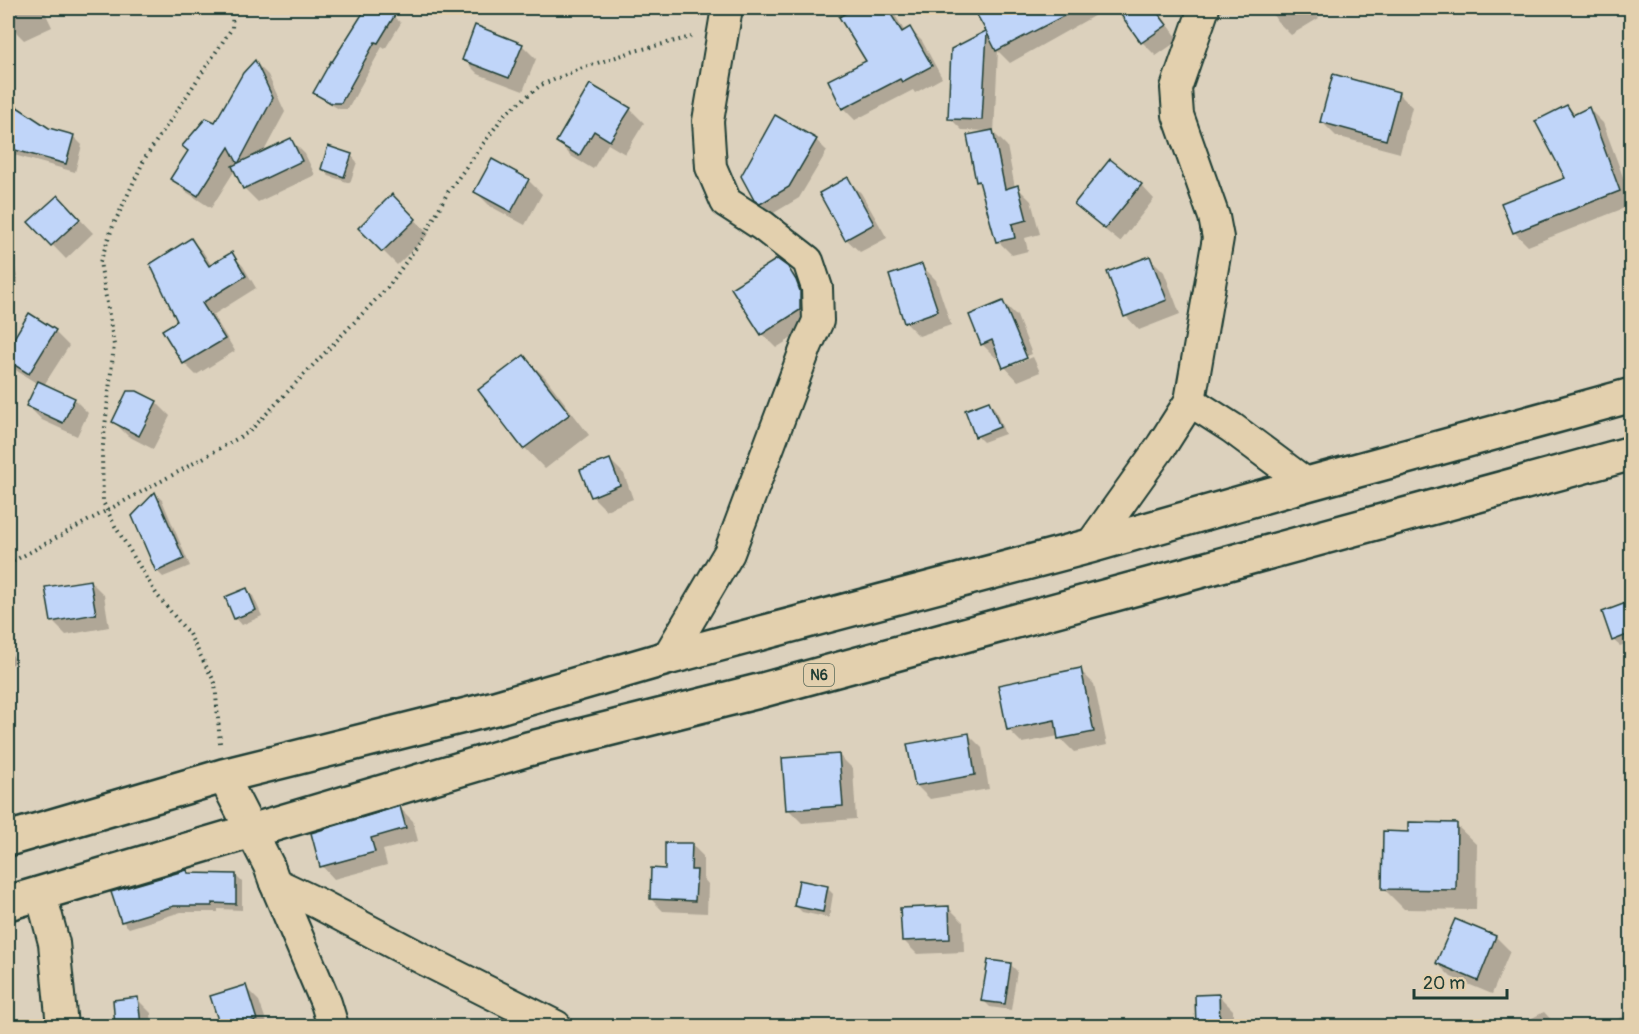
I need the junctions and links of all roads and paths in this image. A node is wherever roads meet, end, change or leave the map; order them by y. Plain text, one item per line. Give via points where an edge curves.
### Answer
1 (233, 8) edge
2 (1204, 8) edge
3 (725, 19) edge
4 (1632, 395) edge
5 (1190, 401) junction
6 (1632, 453) edge
7 (1307, 484) junction
8 (107, 510) junction
9 (1090, 546) junction
10 (8, 564) edge
11 (667, 658) junction
12 (223, 776) junction
13 (250, 830) junction
14 (8, 839) edge
15 (275, 884) junction
16 (41, 894) junction
17 (8, 903) edge
18 (63, 1026) edge
19 (333, 1026) edge
20 (556, 1026) edge

1 - 8 path via 232,28 145,158 100,262 114,345 102,454 103,502
2 - 5 street via 1176,88 1178,115 1218,238
3 - 8 path via 541,85 505,114 448,192 423,238 388,287 249,432
3 - 11 street via 708,121 711,167 726,202 808,261 817,288 818,321 729,553
4 - 7 highway
5 - 7 street
5 - 9 street
6 - 13 highway, N6 via 759,691 528,749
7 - 9 highway
8 - 10 path
8 - 12 path via 157,595 189,634 215,683
9 - 11 highway
11 - 12 highway via 495,708
12 - 13 street
12 - 14 highway
13 - 15 street
13 - 16 highway, N6
15 - 19 street
15 - 20 street
16 - 17 highway, N6
16 - 18 street via 54,943

